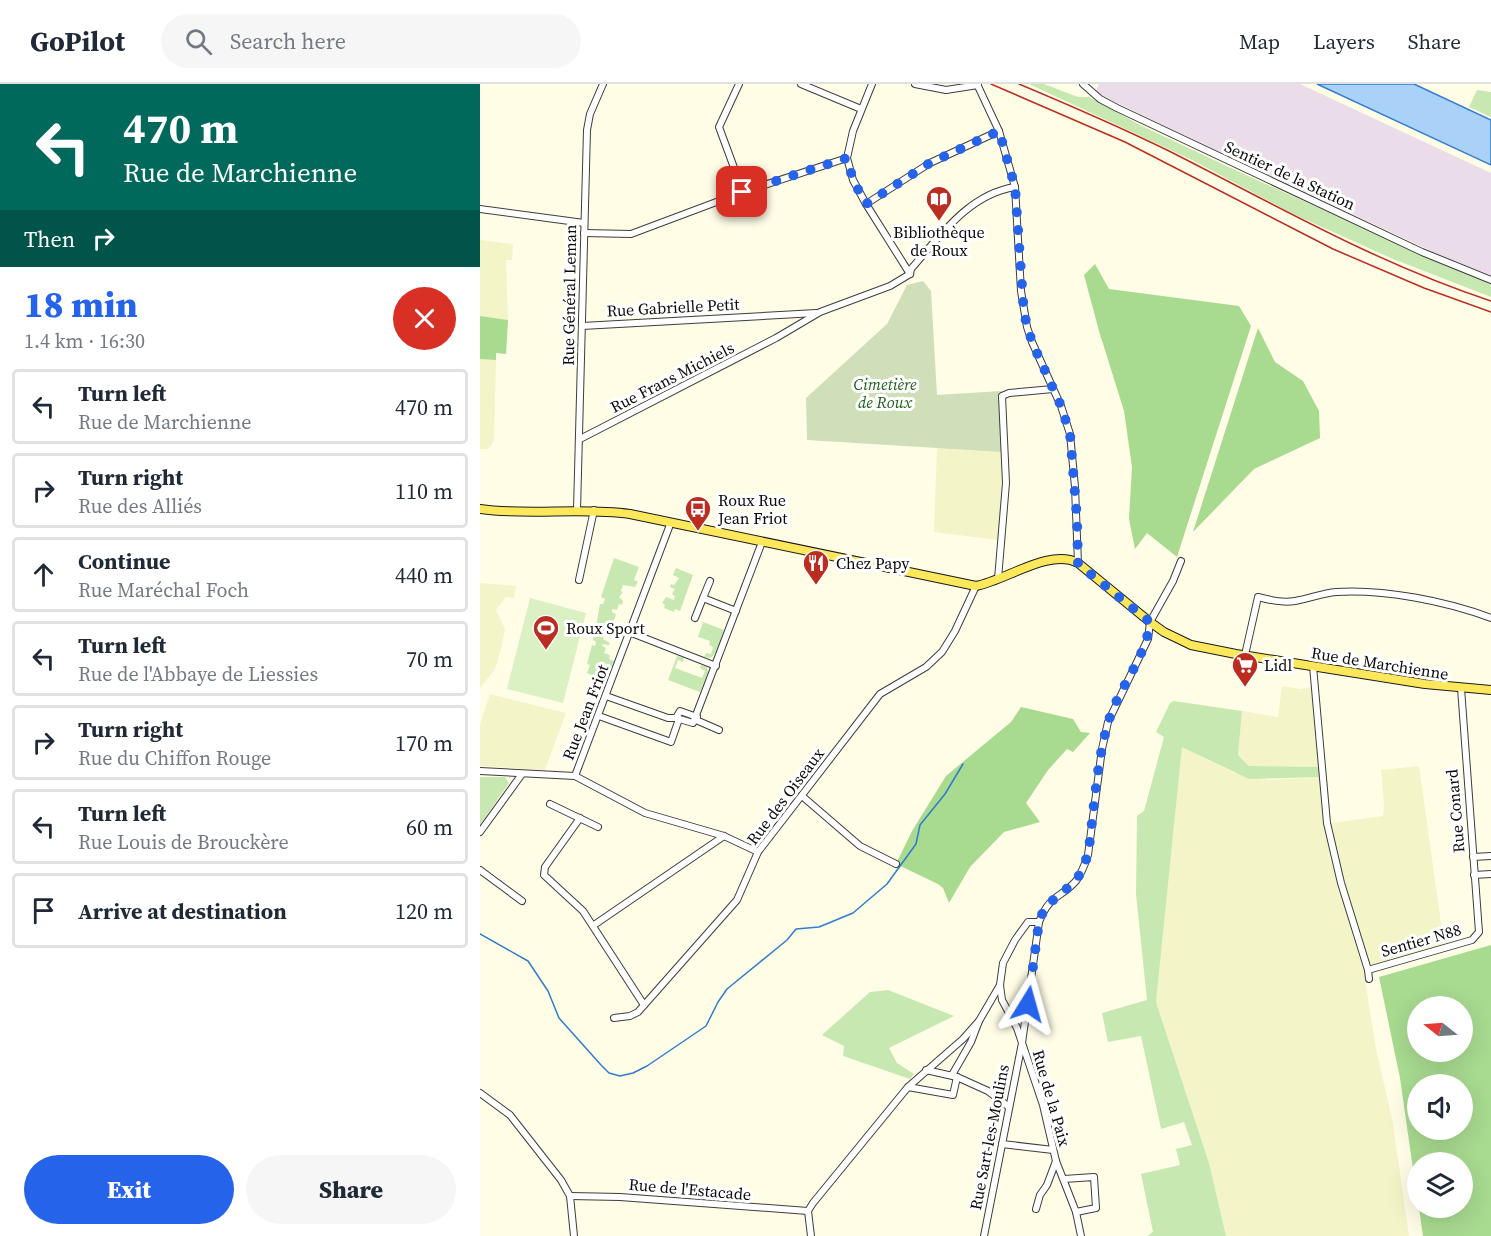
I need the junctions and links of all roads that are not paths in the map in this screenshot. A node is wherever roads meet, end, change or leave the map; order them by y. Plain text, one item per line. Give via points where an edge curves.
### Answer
1 (602, 84) edge
2 (739, 84) edge
3 (801, 84) edge
4 (872, 84) edge
5 (915, 84) edge
6 (1083, 84) edge
7 (978, 85) edge
8 (861, 109) junction
9 (999, 131) junction
10 (847, 158) junction
11 (1015, 187) junction
12 (742, 192) junction
13 (866, 204) junction
14 (480, 209) edge
15 (584, 223) junction
16 (584, 233) junction
17 (910, 274) junction
18 (1491, 280) edge
19 (820, 312) junction
20 (582, 326) junction
21 (1053, 389) junction
22 (580, 439) junction
23 (480, 509) edge
24 (577, 510) junction
25 (594, 510) junction
26 (670, 522) junction
27 (762, 542) junction
28 (1181, 561) dead end
29 (1078, 564) junction
30 (998, 579) junction
31 (579, 580) dead end
32 (710, 581) dead end
33 (976, 586) junction
34 (703, 598) junction
35 (736, 611) junction
36 (695, 618) dead end
37 (1491, 618) edge
38 (1150, 622) junction
39 (629, 632) junction
40 (1245, 655) junction
41 (716, 666) junction
42 (1313, 666) junction
43 (1461, 688) junction
44 (1491, 690) edge
45 (606, 696) junction
46 (599, 716) junction
47 (677, 719) junction
48 (695, 720) junction
49 (719, 730) dead end
50 (480, 771) edge
51 (522, 774) junction
52 (575, 776) junction
53 (802, 796) junction
54 (550, 804) dead end
55 (580, 818) junction
56 (598, 827) dead end
57 (480, 832) edge
58 (724, 836) junction
59 (758, 852) junction
60 (1491, 856) edge
61 (1473, 857) junction
62 (896, 864) dead end
63 (480, 870) edge
64 (1491, 874) edge
65 (1474, 875) junction
66 (522, 901) dead end
67 (1039, 922) junction
68 (594, 926) junction
69 (1479, 932) joint
70 (1368, 970) junction
71 (1369, 979) dead end
72 (1000, 986) junction
73 (645, 1005) junction
74 (614, 1018) dead end
75 (979, 1021) junction
76 (1022, 1043) junction
77 (926, 1070) junction
78 (954, 1076) junction
79 (908, 1087) junction
80 (480, 1093) edge
81 (1009, 1107) junction
82 (1002, 1144) junction
83 (1053, 1150) junction
84 (1056, 1161) junction
85 (1064, 1179) junction
86 (570, 1196) junction
87 (1036, 1209) dead end
88 (808, 1211) junction
89 (1076, 1212) junction
90 (574, 1236) edge
91 (811, 1236) edge
92 (984, 1236) edge
93 (1081, 1236) edge

1 - 15 street, Rue Général Leman via 587,130
2 - 12 street via 719,127
3 - 8 street
4 - 8 street
5 - 7 street via 946,90
6 - 18 street, Sentier de la Station via 1117,108 1422,252
7 - 9 street
8 - 10 street
9 - 11 street
9 - 13 street via 930,163
10 - 12 street
10 - 13 street
11 - 17 street via 993,192 953,222
11 - 21 street via 1024,314
12 - 16 street via 631,234
13 - 17 street
14 - 15 street
15 - 16 street, Rue Général Leman
16 - 20 street, Rue Général Leman
17 - 19 street via 890,286
19 - 20 street, Rue Gabrielle Petit
19 - 22 street, Rue Frans Michiels
20 - 22 street, Rue Général Leman
21 - 29 street via 1071,440
21 - 30 street via 1002,396 1006,483
22 - 24 street, Rue Général Leman
23 - 24 main road via 524,514
24 - 25 main road
25 - 26 main road
25 - 31 street
26 - 27 main road
26 - 39 street, Rue Jean Friot
27 - 33 main road
27 - 35 street
28 - 38 street
29 - 30 main road via 1070,559 1053,559
29 - 38 main road, Rue de Marchienne
30 - 33 main road
32 - 34 street
33 - 53 street, Rue des Oiseaux via 942,652 926,667 880,694
34 - 35 street
34 - 36 street
35 - 41 street
37 - 40 street via 1394,594 1334,592 1279,602 1258,597
38 - 40 main road, Rue de Marchienne via 1191,645
38 - 67 street via 1148,639 1108,722 1084,867 1077,880 1045,907
39 - 41 street
39 - 45 street, Rue Jean Friot
40 - 42 main road, Rue de Marchienne
41 - 48 street
42 - 43 main road, Rue de Marchienne
42 - 70 street via 1327,824
43 - 44 main road, Rue de Marchienne
43 - 61 street, Rue Conard
45 - 46 street, Rue Jean Friot
45 - 47 street
46 - 47 street via 671,742
46 - 52 street, Rue Jean Friot
47 - 48 street via 680,711
48 - 49 street
50 - 51 street
51 - 52 street
51 - 57 street
52 - 58 street via 645,813
53 - 59 street, Rue des Oiseaux
53 - 62 street via 860,846
54 - 55 street
55 - 56 street
55 - 68 street via 544,874
58 - 59 street
58 - 68 street
59 - 73 street, Rue des Oiseaux via 737,900
60 - 61 street
61 - 65 street, Rue Conard
63 - 66 street
64 - 65 street
65 - 69 street, Rue Conard
67 - 72 street via 1028,922 1015,940 1003,963
67 - 76 street, Rue Sart-les-Moulins
68 - 73 street
69 - 70 street, Sentier N88 via 1472,940
70 - 71 street
72 - 75 street
72 - 76 street, Rue de la Paix via 1002,1000
73 - 74 street, Rue des Oiseaux via 630,1016
75 - 77 street
75 - 78 street
76 - 81 street, Rue Sart-les-Moulins
76 - 83 street, Rue de la Paix
77 - 78 street
77 - 79 street
78 - 79 street via 953,1095
78 - 81 street via 988,1091
79 - 88 street
80 - 86 street via 510,1115
81 - 82 street, Rue Sart-les-Moulins
82 - 83 street
82 - 92 street, Rue Sart-les-Moulins
83 - 84 street, Rue de la Paix
84 - 85 street, Rue de la Paix
84 - 87 street, Rue de la Paix
85 - 89 street, Rue de la Paix
85 - 89 street via 1094,1177 1096,1208
86 - 88 street, Rue de l'Estacade
86 - 90 street
88 - 91 street
89 - 93 street, Rue de la Paix

